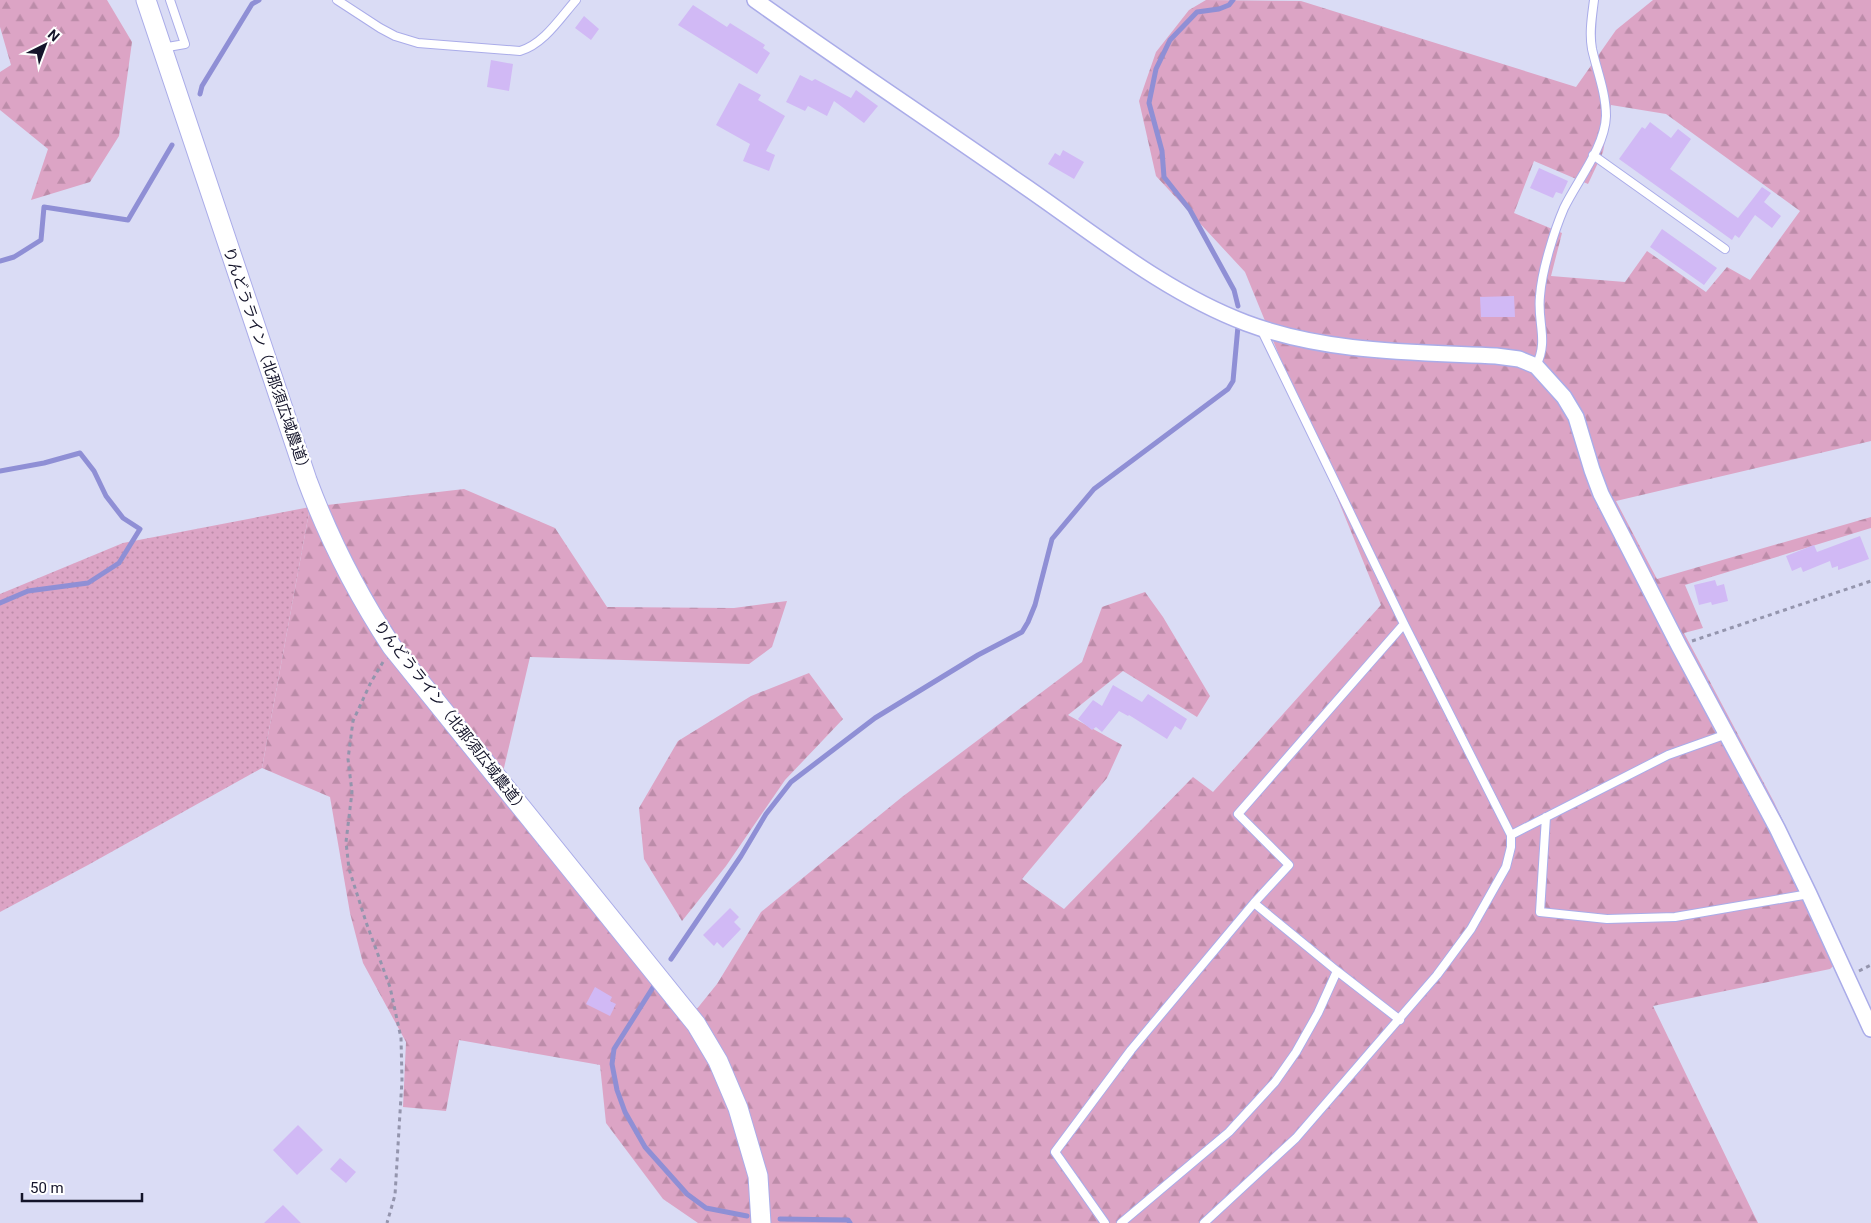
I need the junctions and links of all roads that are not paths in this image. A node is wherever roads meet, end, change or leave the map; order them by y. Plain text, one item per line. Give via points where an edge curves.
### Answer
1 (146, 0) edge
2 (170, 0) edge
3 (337, 0) edge
4 (576, 0) edge
5 (755, 0) edge
6 (1594, 0) edge
7 (162, 48) junction
8 (1593, 155) junction
9 (1725, 249) dead end
10 (1260, 327) junction
11 (1536, 366) junction
12 (1404, 624) junction
13 (1727, 734) junction
14 (1546, 817) junction
15 (1511, 835) junction
16 (1810, 894) junction
17 (1254, 903) junction
18 (1337, 971) junction
19 (1400, 1020) junction
20 (1871, 1029) edge
21 (762, 1223) edge
22 (1105, 1223) edge
23 (1121, 1223) edge
24 (1204, 1223) edge

1 - 7 street, りんどうライン（北那須広域農道）
2 - 7 lane via 185,44
3 - 4 lane via 395,36 418,43 520,51 540,41
5 - 10 street via 1143,268 1214,310
6 - 8 lane via 1592,46 1606,116 1604,130
7 - 21 street, りんどうライン（北那須広域農道） via 321,516 352,582 392,647 696,1024 718,1061 738,1108 758,1176
8 - 9 lane
8 - 11 lane via 1564,208 1549,251 1540,296 1542,354
10 - 11 street via 1348,348 1496,356
10 - 12 lane
11 - 13 street via 1564,397 1576,417 1602,494
12 - 15 lane
12 - 17 lane via 1238,814 1289,865
13 - 14 lane via 1668,755
13 - 16 street
14 - 15 lane
14 - 16 lane via 1540,912 1607,919 1675,917
15 - 19 lane via 1506,867 1471,929
16 - 20 street
17 - 18 lane
17 - 22 lane via 1131,1050 1055,1152
18 - 19 lane
18 - 23 lane via 1296,1052 1275,1082 1228,1132
19 - 24 lane via 1296,1138

